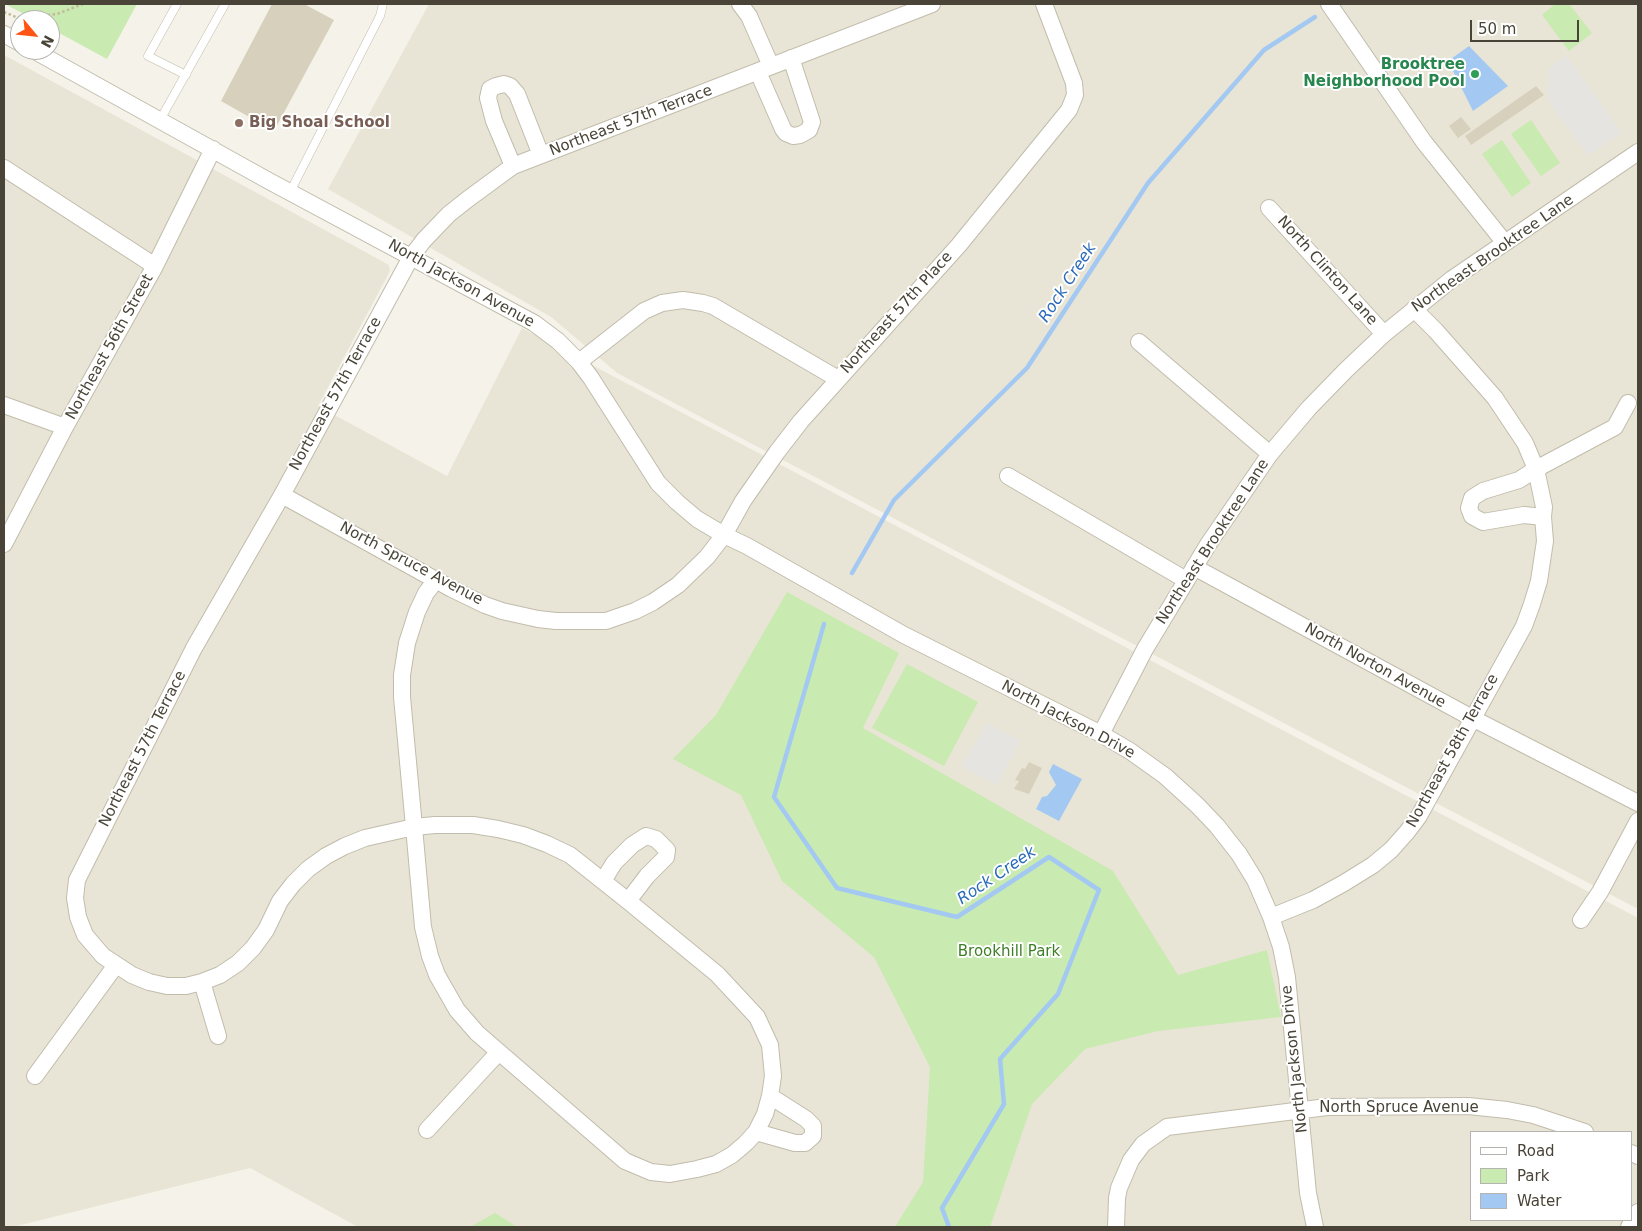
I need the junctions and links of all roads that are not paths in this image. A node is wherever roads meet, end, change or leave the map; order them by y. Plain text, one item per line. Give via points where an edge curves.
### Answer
1 (177, 4) edge
2 (225, 4) edge
3 (383, 4) edge
4 (740, 4) edge
5 (932, 4) edge
6 (1044, 4) edge
7 (1329, 4) edge
8 (791, 58) junction
9 (51, 60) edge
10 (765, 68) junction
11 (186, 75) junction
12 (160, 120) junction
13 (213, 149) junction
14 (1638, 152) edge
15 (541, 155) junction
16 (513, 166) junction
17 (4, 168) edge
18 (290, 192) junction
19 (1269, 208) dead end
20 (1505, 243) junction
21 (411, 257) junction
22 (155, 266) junction
23 (1414, 309) junction
24 (1384, 334) junction
25 (1140, 342) dead end
26 (580, 362) junction
27 (838, 379) junction
28 (1628, 403) dead end
29 (4, 405) edge
30 (65, 428) junction
31 (1270, 454) junction
32 (1536, 469) junction
33 (1008, 476) dead end
34 (282, 495) junction
35 (1543, 517) junction
36 (724, 536) junction
37 (4, 544) edge
38 (1190, 573) junction
39 (436, 580) junction
40 (826, 591) joint
41 (1472, 718) junction
42 (1101, 734) junction
43 (1638, 803) edge
44 (1638, 821) edge
45 (414, 827) junction
46 (602, 881) junction
47 (628, 901) junction
48 (1271, 917) junction
49 (1581, 920) dead end
50 (116, 966) junction
51 (202, 982) junction
52 (218, 1036) dead end
53 (498, 1052) junction
54 (35, 1076) dead end
55 (770, 1096) junction
56 (1300, 1110) junction
57 (426, 1130) dead end
58 (1582, 1131) edge
59 (756, 1132) junction
60 (1638, 1212) edge
61 (1116, 1227) edge
62 (1315, 1227) edge
63 (1629, 1227) edge

1 - 11 lane via 148,56
2 - 11 lane
3 - 18 lane via 380,16
4 - 10 street via 749,16
5 - 8 street, Northeast 57th Terrace
6 - 27 street, Northeast 57th Place via 1074,83 1075,95 1069,110 959,245
7 - 20 street via 1424,142
8 - 10 street, Northeast 57th Terrace
8 - 10 street via 812,122 809,130 800,135 793,136 783,129
9 - 12 street, North Jackson Avenue
10 - 15 street, Northeast 57th Terrace
11 - 12 lane
12 - 13 street, North Jackson Avenue
13 - 18 street, North Jackson Avenue
13 - 22 street, Northeast 56th Street
14 - 20 street, Northeast Brooktree Lane
15 - 16 street, Northeast 57th Terrace
15 - 16 street via 517,94 510,86 496,86 490,89 488,98
16 - 21 street, Northeast 57th Terrace via 449,214
17 - 22 street
18 - 21 street, North Jackson Avenue
19 - 24 street, North Clinton Lane
20 - 23 street, Northeast Brooktree Lane
21 - 26 street, North Jackson Avenue via 534,323
21 - 34 street, Northeast 57th Terrace
22 - 30 street, Northeast 56th Street
23 - 24 street, Northeast Brooktree Lane
23 - 32 street, Northeast 58th Terrace via 1494,398 1525,443
24 - 31 street, Northeast Brooktree Lane via 1346,370
25 - 31 street
26 - 27 street via 644,311 662,303 693,300 713,306
26 - 36 street, North Jackson Avenue via 658,483 697,519
27 - 36 street, Northeast 57th Place via 777,452 743,501
28 - 32 street via 1615,427
29 - 30 street
30 - 37 street, Northeast 56th Street
31 - 38 street, Northeast Brooktree Lane
32 - 35 street, Northeast 58th Terrace
32 - 35 street via 1519,480 1483,491 1472,498 1469,508 1472,516 1483,522 1524,515
33 - 38 street, North Norton Avenue
34 - 39 street, North Spruce Avenue
34 - 50 street, Northeast 57th Terrace via 194,648 78,880 75,898 85,934 102,956
35 - 41 street, Northeast 58th Terrace via 1545,541 1532,604 1524,626
36 - 39 street, North Spruce Avenue via 678,585 635,612 606,621 556,622 520,616 468,598
36 - 40 street, North Jackson Avenue
38 - 41 street, North Norton Avenue
38 - 42 street, Northeast Brooktree Lane via 1145,649
39 - 45 street via 417,612 407,643 402,675
40 - 42 street, North Jackson Drive via 904,635
41 - 43 street, North Norton Avenue
41 - 48 street, Northeast 58th Terrace via 1419,816 1391,850 1344,883
42 - 48 street, North Jackson Drive via 1165,776 1217,826 1255,880
44 - 49 street
45 - 46 street, Northeast 57th Terrace via 473,825 523,835 570,855
45 - 51 street, Northeast 57th Terrace via 365,838 314,864 280,901 253,948 232,967
45 - 53 street via 423,927 430,956 457,1010
46 - 47 street, Northeast 57th Terrace
46 - 47 street via 614,862 646,836 662,843 667,850 666,857
47 - 55 street, Northeast 57th Terrace via 717,974 758,1017 770,1046 773,1076
48 - 56 street, North Jackson Drive via 1287,977
50 - 51 street, Northeast 57th Terrace via 149,982 167,986
50 - 54 street
51 - 52 street
53 - 57 street
53 - 59 street via 625,1161 651,1172 679,1173 716,1164 732,1155
55 - 59 street, Northeast 57th Terrace
55 - 59 street via 806,1119 813,1126 813,1136 806,1143 795,1143
56 - 58 street, North Spruce Avenue via 1468,1106 1533,1115
56 - 61 street via 1168,1127 1159,1132 1139,1150 1122,1178 1117,1198
56 - 62 street, North Jackson Drive via 1308,1193
60 - 63 street

